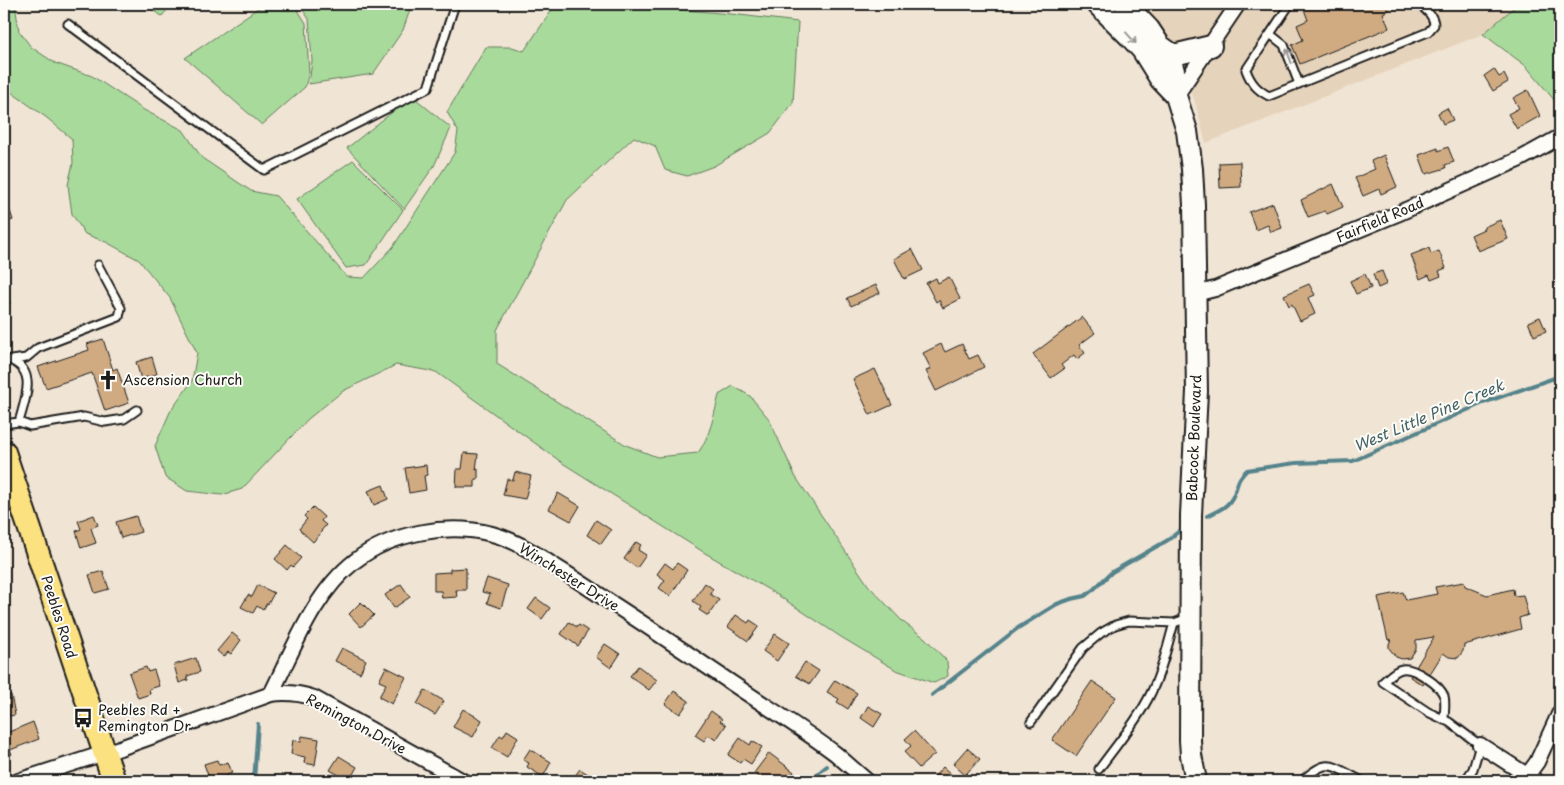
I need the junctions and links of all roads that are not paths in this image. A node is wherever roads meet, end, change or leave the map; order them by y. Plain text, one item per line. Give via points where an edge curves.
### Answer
1 (455, 4) edge
2 (1097, 4) edge
3 (1126, 4) edge
4 (1238, 4) edge
5 (1290, 4) edge
6 (1419, 4) edge
7 (68, 24) dead end
8 (1270, 34) junction
9 (1211, 46) junction
10 (1162, 47) junction
11 (1299, 84) junction
12 (1176, 96) junction
13 (1560, 137) edge
14 (98, 264) dead end
15 (1195, 294) junction
16 (4, 358) edge
17 (12, 360) junction
18 (137, 410) dead end
19 (19, 422) junction
20 (4, 424) edge
21 (4, 452) edge
22 (1182, 620) junction
23 (271, 694) junction
24 (1560, 712) edge
25 (1444, 720) junction
26 (1031, 722) dead end
27 (1554, 742) edge
28 (1480, 745) junction
29 (104, 754) junction
30 (1099, 769) dead end
31 (1529, 779) edge
32 (18, 781) edge
33 (114, 781) edge
34 (463, 781) edge
35 (867, 781) edge
36 (1196, 781) edge
37 (1302, 781) edge
38 (1362, 781) edge
39 (1465, 781) edge

1 - 7 lane via 428,88 264,170
2 -> 12 street, Babcock Boulevard via 1142,50 1160,79
3 - 10 street, Babcock Boulevard
4 - 9 street
5 - 8 lane
6 - 11 lane via 1434,21 1428,32
11 -> 8 lane via 1284,44
8 - 11 lane via 1246,70 1250,80 1269,96
9 - 10 street via 1178,54
9 - 12 street
10 - 12 street, Babcock Boulevard via 1174,71
12 - 15 street, Babcock Boulevard via 1190,149
13 - 15 street, Fairfield Road via 1520,159 1397,214 1215,289
14 - 17 lane via 121,308 118,317 38,348 26,358
15 - 22 street, Babcock Boulevard via 1197,391
16 - 17 lane
17 - 19 lane via 23,369 29,385
18 - 19 lane via 124,419 105,422 79,418 30,426
19 - 20 lane
21 - 29 main road, Peebles Road
22 - 26 lane via 1129,621 1100,633 1083,648
22 - 30 lane via 1143,709
22 - 36 street, Babcock Boulevard via 1191,755
23 - 29 street, Remington Drive
23 - 34 street, Remington Drive via 290,693 314,698
23 - 35 street, Winchester Drive via 315,610 338,578 356,560 412,533 453,529 481,532 503,538 538,555 770,708 836,754
24 - 27 street
25 - 25 lane via 1445,698 1430,680 1411,669 1402,669 1383,682
25 - 28 lane
27 - 31 street via 1537,762
28 - 31 street
28 - 39 lane
29 - 32 street, Remington Drive
29 - 33 main road, Peebles Road
37 - 38 lane via 1324,765 1333,766

